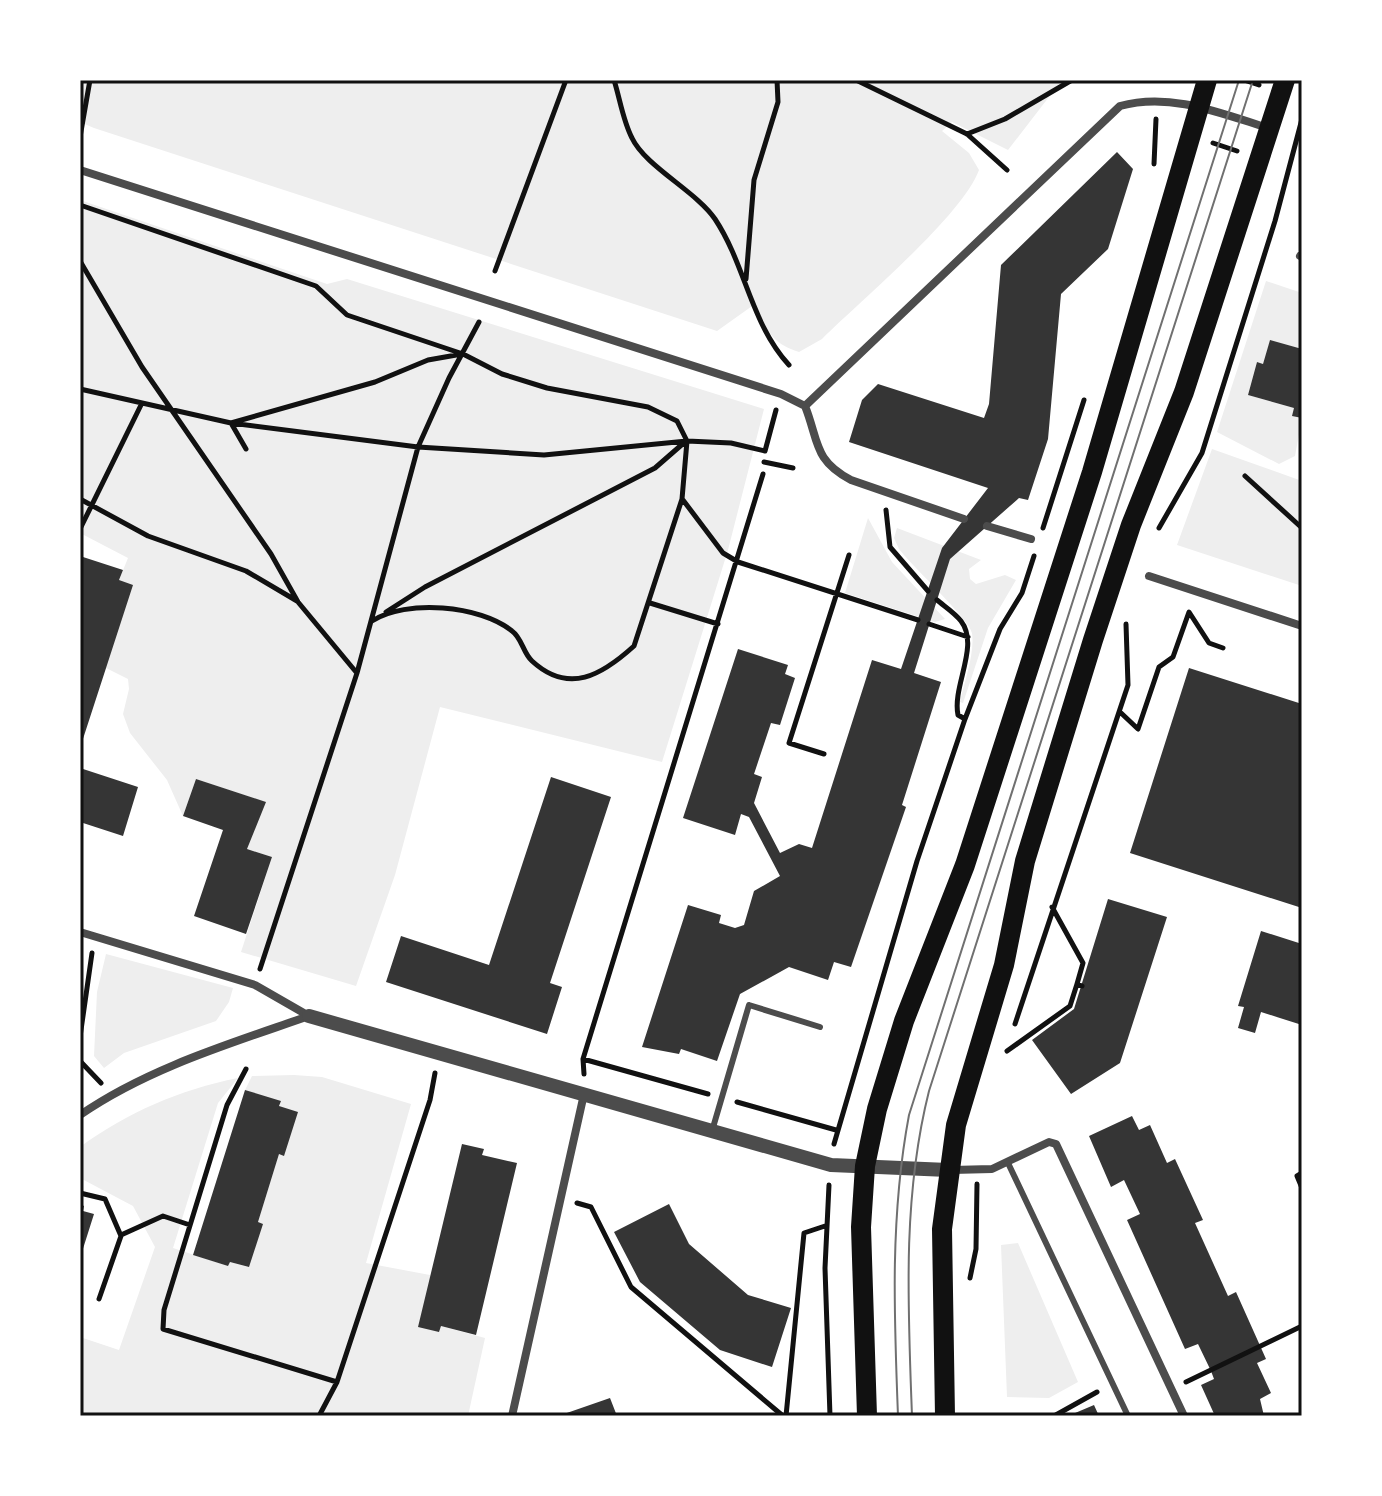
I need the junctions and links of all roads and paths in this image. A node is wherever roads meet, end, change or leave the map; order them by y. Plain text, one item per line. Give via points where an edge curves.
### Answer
1 (90, 80) edge
2 (566, 80) edge
3 (614, 80) edge
4 (777, 80) edge
5 (856, 80) edge
6 (1072, 80) edge
7 (1207, 80) edge
8 (1285, 80) edge
9 (1198, 106) junction
10 (1302, 119) edge
11 (1271, 129) junction
12 (967, 134) junction
13 (80, 137) edge
14 (80, 170) edge
15 (1007, 170) dead end
16 (80, 205) edge
17 (80, 261) edge
18 (495, 271) dead end
19 (746, 281) junction
20 (479, 322) dead end
21 (463, 354) junction
22 (789, 365) dead end
23 (80, 389) edge
24 (781, 394) junction
25 (141, 405) junction
26 (805, 406) junction
27 (170, 409) junction
28 (231, 423) junction
29 (687, 441) junction
30 (418, 447) junction
31 (246, 449) dead end
32 (764, 462) dead end
33 (793, 468) dead end
34 (763, 474) dead end
35 (1245, 476) dead end
36 (1056, 488) dead end
37 (890, 495) junction
38 (80, 499) edge
39 (682, 499) junction
40 (92, 507) junction
41 (964, 519) dead end
42 (987, 526) dead end
43 (1302, 528) edge
44 (80, 529) edge
45 (1042, 533) dead end
46 (1031, 539) dead end
47 (1153, 539) dead end
48 (1037, 548) dead end
49 (849, 555) dead end
50 (738, 562) junction
51 (1149, 576) dead end
52 (928, 591) dead end
53 (836, 596) junction
54 (937, 600) dead end
55 (298, 602) junction
56 (650, 603) junction
57 (383, 614) junction
58 (1126, 619) dead end
59 (918, 620) dead end
60 (372, 621) junction
61 (718, 624) junction
62 (929, 624) dead end
63 (1302, 626) edge
64 (969, 638) junction
65 (1223, 648) dead end
66 (357, 673) junction
67 (1120, 712) junction
68 (965, 719) junction
69 (824, 754) dead end
70 (1052, 906) junction
71 (80, 932) edge
72 (93, 936) junction
73 (255, 985) junction
74 (309, 1016) junction
75 (820, 1027) dead end
76 (80, 1037) edge
77 (1007, 1051) junction
78 (439, 1053) junction
79 (80, 1061) edge
80 (1003, 1064) dead end
81 (246, 1069) dead end
82 (584, 1094) junction
83 (108, 1096) junction
84 (80, 1115) edge
85 (712, 1131) junction
86 (1008, 1163) junction
87 (831, 1165) junction
88 (865, 1166) junction
89 (948, 1170) junction
90 (1302, 1173) edge
91 (1302, 1188) edge
92 (80, 1193) edge
93 (976, 1201) dead end
94 (591, 1207) dead end
95 (190, 1225) junction
96 (825, 1226) junction
97 (121, 1236) junction
98 (976, 1249) dead end
99 (99, 1299) dead end
100 (1302, 1326) edge
101 (1211, 1371) dead end
102 (337, 1382) junction
103 (1097, 1392) dead end
104 (319, 1416) edge
105 (512, 1416) edge
106 (784, 1416) edge
107 (830, 1416) edge
108 (867, 1416) edge
109 (945, 1416) edge
110 (1054, 1416) edge
111 (1128, 1416) edge
112 (1184, 1416) edge

1 - 13 path
2 - 18 path
3 - 19 path via 633,141 714,217
4 - 19 path via 778,102 754,180
5 - 12 path
6 - 12 path via 1005,119
7 - 9 main road
8 - 11 main road
9 - 11 street
9 - 26 street via 1156,100 1108,113
9 - 88 main road via 1092,472 965,865 889,1067
10 - 47 path via 1202,453
11 - 89 main road via 1074,700 1025,861 1006,954 959,1112
12 - 15 path
14 - 24 street
16 - 21 path via 316,286 347,315
17 - 27 path
19 - 22 path via 754,313
20 - 21 path
21 - 28 path via 428,360 375,382
21 - 29 path via 502,374 657,411 677,421
21 - 30 path
23 - 25 path
24 - 26 street
24 - 29 path via 765,451
25 - 27 path
25 - 40 path
26 - 37 street via 824,460 851,480
27 - 28 path
27 - 55 path via 271,554
28 - 30 path
28 - 31 path
29 - 30 path via 544,455
29 - 39 path
29 - 57 path via 655,468
30 - 60 path
32 - 33 path
34 - 50 path
35 - 43 path
36 - 45 path
37 - 41 street
37 - 52 path via 884,518 890,547
38 - 40 path
39 - 50 path via 723,553
39 - 56 path
40 - 44 path
40 - 55 path via 148,536 246,571
42 - 46 street
48 - 68 path
49 - 53 path
50 - 53 path
50 - 61 path
51 - 63 street
53 - 59 path
53 - 69 path via 789,743
54 - 64 path via 961,622
55 - 66 path
56 - 57 path via 634,646 589,678 554,677 530,660 515,633 474,612 407,609
56 - 61 path
57 - 60 path
58 - 67 path via 1128,685
60 - 66 path
61 - 82 path via 583,1059
62 - 64 path
64 - 68 path via 955,700 958,715
65 - 67 path via 1209,643 1189,612 1173,657 1159,667 1138,729
66 - 73 path
67 - 70 path
68 - 87 path via 843,1103
70 - 77 path
70 - 77 path via 1083,963 1080,985 1070,1006
71 - 72 street
72 - 73 street
72 - 76 path
73 - 74 street
74 - 78 street
74 - 83 street
75 - 85 lane via 749,1005
77 - 80 path
78 - 82 street
78 - 102 path via 430,1100
79 - 83 path via 98,1076
81 - 95 path via 227,1105
82 - 85 street
82 - 105 street
83 - 84 street
85 - 87 street
86 - 89 street via 977,1171
86 - 111 lane
86 - 112 street via 1049,1142 1056,1144
87 - 88 street
87 - 96 path
88 - 89 street
88 - 108 main road via 861,1261
89 - 109 main road via 941,1244
90 - 91 path via 1297,1176
92 - 97 path via 105,1199
93 - 98 path
94 - 106 path via 631,1287
95 - 97 path via 163,1216
95 - 102 path via 163,1329
96 - 106 path via 804,1233
96 - 107 path
97 - 99 path
100 - 101 path
102 - 104 path
103 - 110 path

